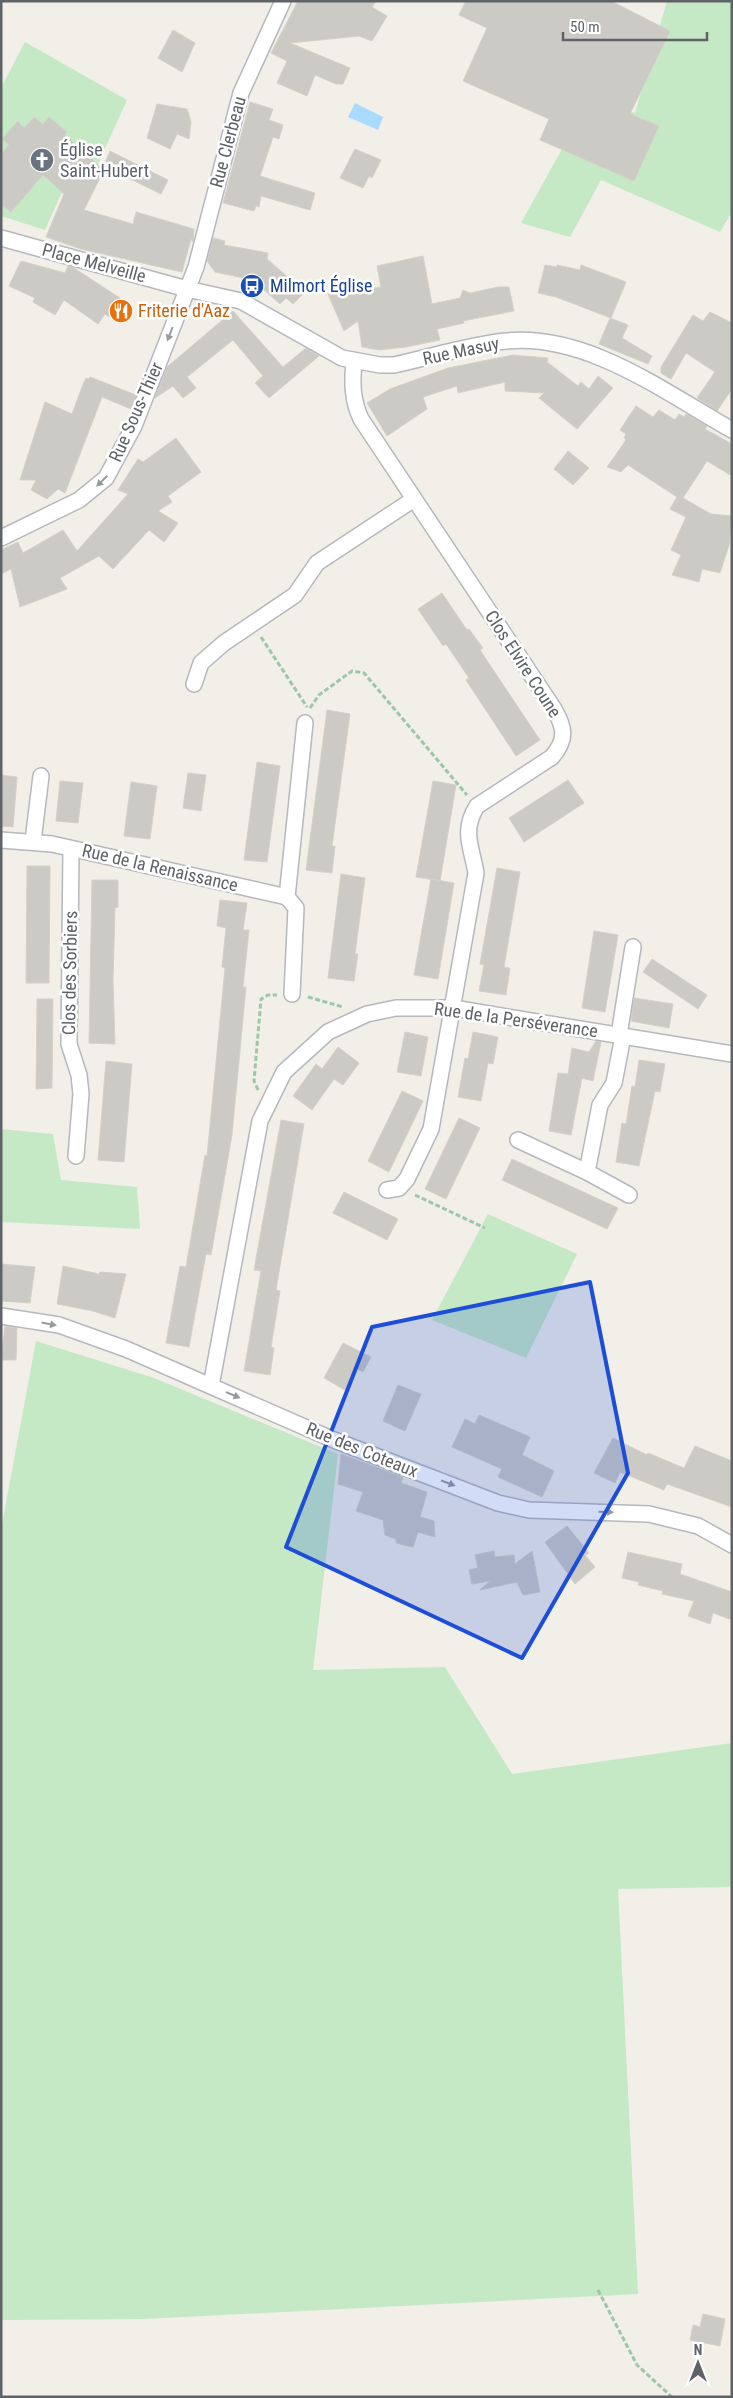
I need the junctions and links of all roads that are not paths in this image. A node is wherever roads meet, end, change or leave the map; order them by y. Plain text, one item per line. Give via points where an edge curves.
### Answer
1 (283, 1) edge
2 (1, 238) edge
3 (187, 289) junction
4 (354, 361) junction
5 (732, 430) edge
6 (414, 499) junction
7 (1, 538) edge
8 (194, 684) dead end
9 (307, 716) road end
10 (41, 776) dead end
11 (1, 840) edge
12 (33, 841) junction
13 (71, 849) junction
14 (287, 897) junction
15 (633, 947) dead end
16 (292, 994) road end
17 (452, 1008) junction
18 (621, 1036) junction
19 (732, 1054) edge
20 (518, 1140) dead end
21 (76, 1156) dead end
22 (587, 1172) junction
23 (393, 1189) road end
24 (629, 1195) dead end
25 (1, 1316) edge
26 (211, 1386) junction
27 (732, 1544) edge

1 - 3 street, Rue Clerbeau via 240,93 196,266
2 - 3 street, Place Melveille
3 - 4 street, Rue Masuy via 241,301 342,358
3 -> 7 street, Rue Sous-Thier via 134,426 106,478 79,500
4 - 5 street, Rue Masuy via 394,365 506,341 550,343 595,354
4 - 6 street, Clos Elvire Coune via 352,379 356,408
6 - 8 street via 317,563 294,596 211,653 201,663
6 - 17 street, Clos Elvire Coune via 563,727 560,747 552,757 477,806 472,814 467,839 476,873
9 - 14 street
10 - 12 street
11 - 12 street, Rue de la Renaissance
12 - 13 street, Rue de la Renaissance
13 - 14 street, Rue de la Renaissance
13 - 21 street, Clos des Sorbiers via 68,1044 79,1075 81,1094
14 - 16 street via 296,908
15 - 18 street
17 - 18 street, Rue de la Perséverance
17 - 23 street via 431,1129 408,1179
17 - 26 street, Rue de la Perséverance via 396,1008 367,1014 328,1032 284,1072 258,1129
18 - 19 street, Rue de la Perséverance
18 - 22 street via 614,1083 600,1105
20 - 22 street
22 - 24 street
25 -> 26 street, Rue des Coteaux via 59,1325 126,1349
26 -> 27 street, Rue des Coteaux via 334,1440 498,1503 529,1510 649,1514 698,1526

